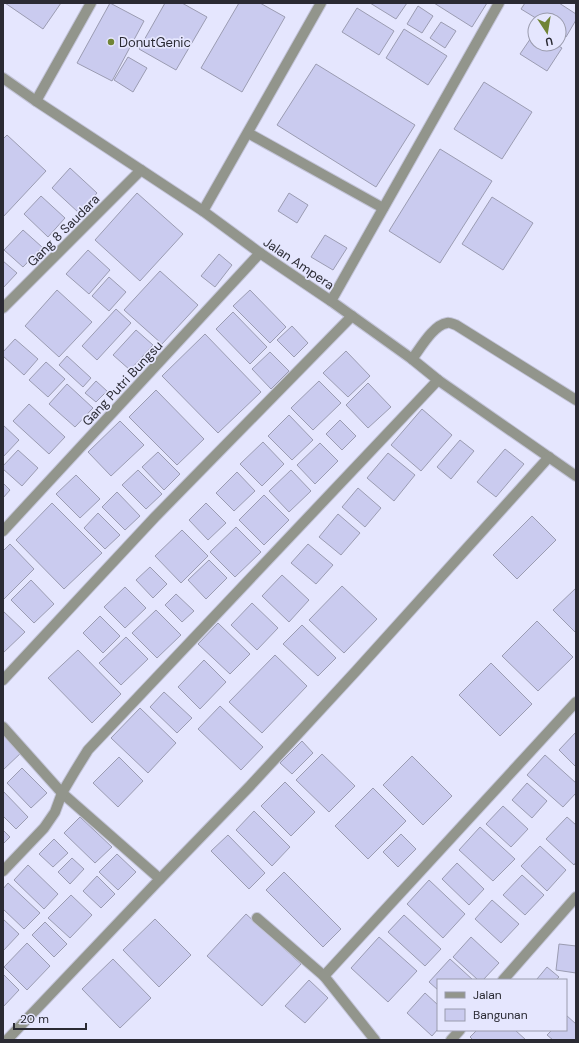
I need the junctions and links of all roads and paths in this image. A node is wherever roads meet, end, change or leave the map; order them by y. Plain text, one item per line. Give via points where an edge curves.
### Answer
1 (91, 3) edge
2 (321, 3) edge
3 (499, 3) edge
4 (3, 78) edge
5 (36, 101) junction
6 (248, 133) junction
7 (141, 170) junction
8 (383, 208) junction
9 (203, 211) junction
10 (260, 254) junction
11 (331, 301) junction
12 (3, 308) edge
13 (352, 316) junction
14 (415, 355) junction
15 (438, 380) junction
16 (576, 400) edge
17 (549, 457) junction
18 (576, 476) edge
19 (3, 531) edge
20 (3, 680) edge
21 (576, 702) edge
22 (3, 727) edge
23 (62, 792) junction
24 (3, 871) edge
25 (160, 879) junction
26 (576, 897) edge
27 (257, 918) dead end
28 (324, 976) junction
29 (505, 979) edge
30 (459, 1031) edge
31 (8, 1040) edge
32 (375, 1040) edge
33 (451, 1040) edge

1 - 5 street
2 - 6 street
3 - 8 street
4 - 5 street, Jalan Ampera
5 - 7 street, Jalan Ampera
6 - 8 street
6 - 9 street
7 - 9 street, Jalan Ampera
7 - 12 street, Gang 8 Saudara
8 - 11 street
9 - 10 street, Jalan Ampera
10 - 11 street, Jalan Ampera
10 - 19 street, Gang Putri Bungsu
11 - 13 street, Jalan Ampera
13 - 14 street, Jalan Ampera
13 - 20 street via 156,517
14 - 15 street, Jalan Ampera
14 - 16 street via 433,331 448,322
15 - 17 street, Jalan Ampera
15 - 23 street via 88,750
17 - 18 street, Jalan Ampera
17 - 25 street via 256,780
21 - 28 street
22 - 23 street
23 - 24 street via 55,812 44,828
23 - 25 street
25 - 31 street
26 - 29 street
27 - 28 street
28 - 32 street
30 - 33 street

